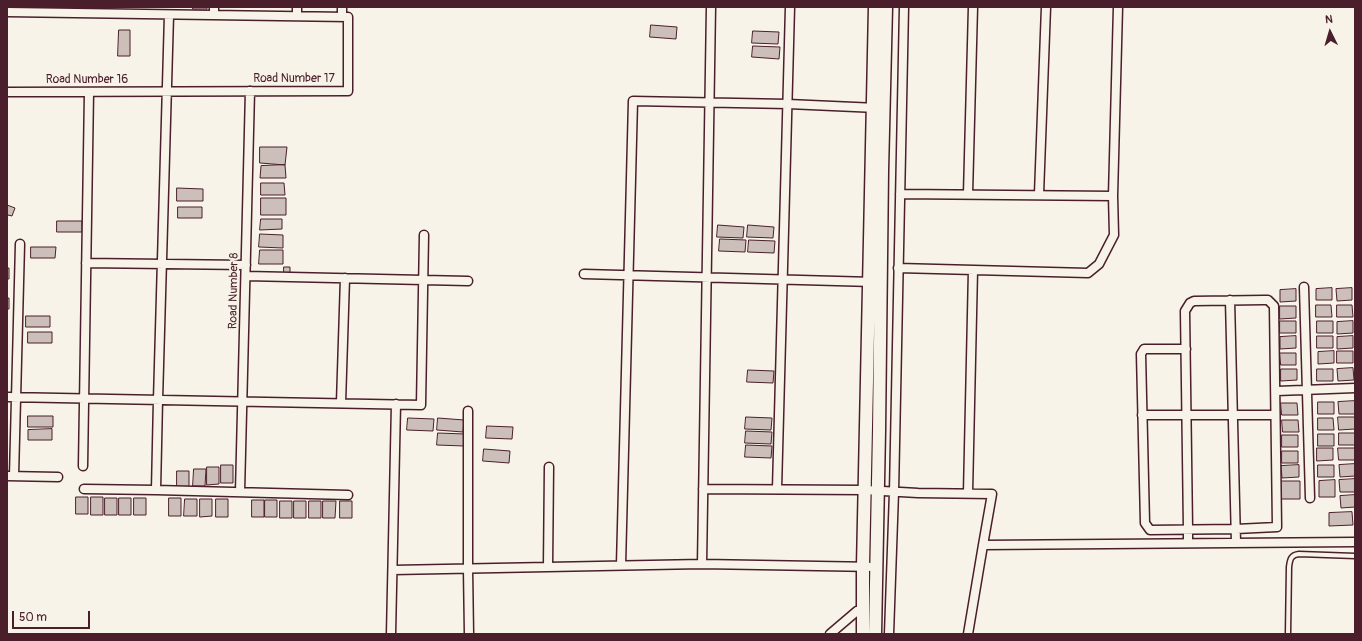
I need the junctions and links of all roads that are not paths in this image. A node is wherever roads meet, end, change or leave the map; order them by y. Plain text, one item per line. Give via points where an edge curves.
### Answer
1 (297, 7) edge
2 (342, 7) edge
3 (712, 7) edge
4 (790, 7) edge
5 (875, 7) edge
6 (886, 7) edge
7 (904, 7) edge
8 (973, 7) edge
9 (1046, 7) edge
10 (1118, 7) edge
11 (101, 10) edge
12 (214, 11) edge
13 (7, 12) edge
14 (169, 15) junction
15 (297, 16) junction
16 (345, 17) junction
17 (167, 91) junction
18 (250, 91) junction
19 (7, 92) edge
20 (89, 92) junction
21 (710, 102) junction
22 (788, 104) junction
23 (878, 108) junction
24 (900, 194) junction
25 (968, 194) junction
26 (1039, 194) junction
27 (1113, 196) junction
28 (424, 235) dead end
29 (20, 244) dead end
30 (86, 263) junction
31 (162, 264) junction
32 (246, 265) junction
33 (898, 268) junction
34 (973, 270) junction
35 (584, 274) dead end
36 (246, 276) junction
37 (629, 276) junction
38 (345, 278) junction
39 (707, 278) junction
40 (423, 280) junction
41 (783, 280) junction
42 (468, 281) dead end
43 (875, 282) junction
44 (1304, 287) dead end
45 (1230, 300) junction
46 (1186, 349) junction
47 (1355, 388) edge
48 (1307, 390) junction
49 (1277, 391) dead end
50 (7, 397) edge
51 (16, 397) junction
52 (84, 398) junction
53 (158, 400) junction
54 (243, 401) junction
55 (341, 403) junction
56 (396, 404) junction
57 (468, 412) dead end
58 (1142, 415) junction
59 (1233, 415) junction
60 (1275, 415) junction
61 (1186, 416) junction
62 (83, 466) dead end
63 (549, 467) dead end
64 (11, 476) edge
65 (58, 477) dead end
66 (84, 489) dead end
67 (703, 489) junction
68 (777, 489) junction
69 (156, 490) junction
70 (865, 490) junction
71 (240, 492) junction
72 (878, 492) junction
73 (894, 492) junction
74 (968, 493) junction
75 (348, 495) dead end
76 (1310, 498) dead end
77 (1188, 529) junction
78 (1236, 529) junction
79 (1355, 542) edge
80 (1188, 543) junction
81 (1236, 543) junction
82 (983, 545) junction
83 (1355, 556) edge
84 (702, 564) junction
85 (548, 566) junction
86 (621, 566) junction
87 (863, 566) junction
88 (876, 567) junction
89 (468, 569) junction
90 (393, 570) junction
91 (869, 610) junction
92 (391, 634) edge
93 (469, 634) edge
94 (830, 634) edge
95 (863, 634) edge
96 (875, 634) edge
97 (889, 634) edge
98 (968, 634) edge
99 (1288, 634) edge

1 - 15 street
2 - 16 street
3 - 21 street
4 - 22 street
5 - 23 street
6 - 23 street
7 - 24 street
8 - 25 street
9 - 26 street
10 - 27 street
11 - 13 street
11 - 14 street
12 - 14 street
12 - 15 street
14 - 17 street
15 - 16 street
16 - 18 street, Road Number 17 via 348,91
17 - 18 street, Road Number 17
17 - 20 street, Road Number 16
17 - 31 street
18 - 32 street, Road Number 8
19 - 20 street, Road Number 16
20 - 30 street
21 - 22 street
21 - 37 street via 633,101
21 - 39 street
22 - 23 street
22 - 41 street
23 - 43 street
24 - 25 street
24 - 33 street
25 - 26 street
26 - 27 street
27 - 34 street via 1114,235 1099,264 1088,273
28 - 40 street
29 - 51 street
30 - 31 street
30 - 52 street
31 - 32 street
31 - 53 street
32 - 36 street, Road Number 8
33 - 34 street
33 - 73 street
34 - 74 street
35 - 37 street
36 - 38 street
36 - 54 street, Road Number 8
37 - 39 street
37 - 86 street
38 - 40 street
38 - 55 street
39 - 41 street
39 - 67 street
40 - 42 street
40 - 56 street via 421,405
41 - 43 street
41 - 68 street
43 - 70 street
43 - 72 street
44 - 48 street
45 - 46 street via 1190,303 1186,311
45 - 59 street
45 - 60 street via 1268,300 1274,306
46 - 58 street via 1144,348 1141,354
46 - 61 street
47 - 48 street
48 - 49 street
48 - 76 street
50 - 51 street
51 - 52 street
51 - 64 street
52 - 53 street
52 - 62 street
53 - 54 street
53 - 69 street
54 - 55 street
54 - 71 street, Road Number 8
55 - 56 street
56 - 90 street
57 - 89 street
58 - 61 street
58 - 77 street via 1145,523 1150,530
59 - 60 street
59 - 61 street
59 - 78 street
60 - 78 street via 1277,527
61 - 77 street
63 - 85 street
64 - 65 street
66 - 69 street
67 - 68 street
67 - 84 street
68 - 70 street
69 - 71 street
70 - 72 street
70 - 87 street
71 - 75 street
72 - 73 street
72 - 88 street
73 - 74 street
73 - 97 street
74 - 82 street via 992,494
77 - 78 street
77 - 80 street
78 - 81 street
79 - 81 street
80 - 81 street
80 - 82 street
82 - 98 street
83 - 99 lane via 1299,554 1290,559
84 - 86 street
84 - 87 street
85 - 86 street
85 - 89 street
87 - 88 street
87 - 91 street
88 - 91 street
89 - 90 street
89 - 93 street
90 - 92 street
91 - 94 street via 857,611
91 - 95 street
91 - 96 street

